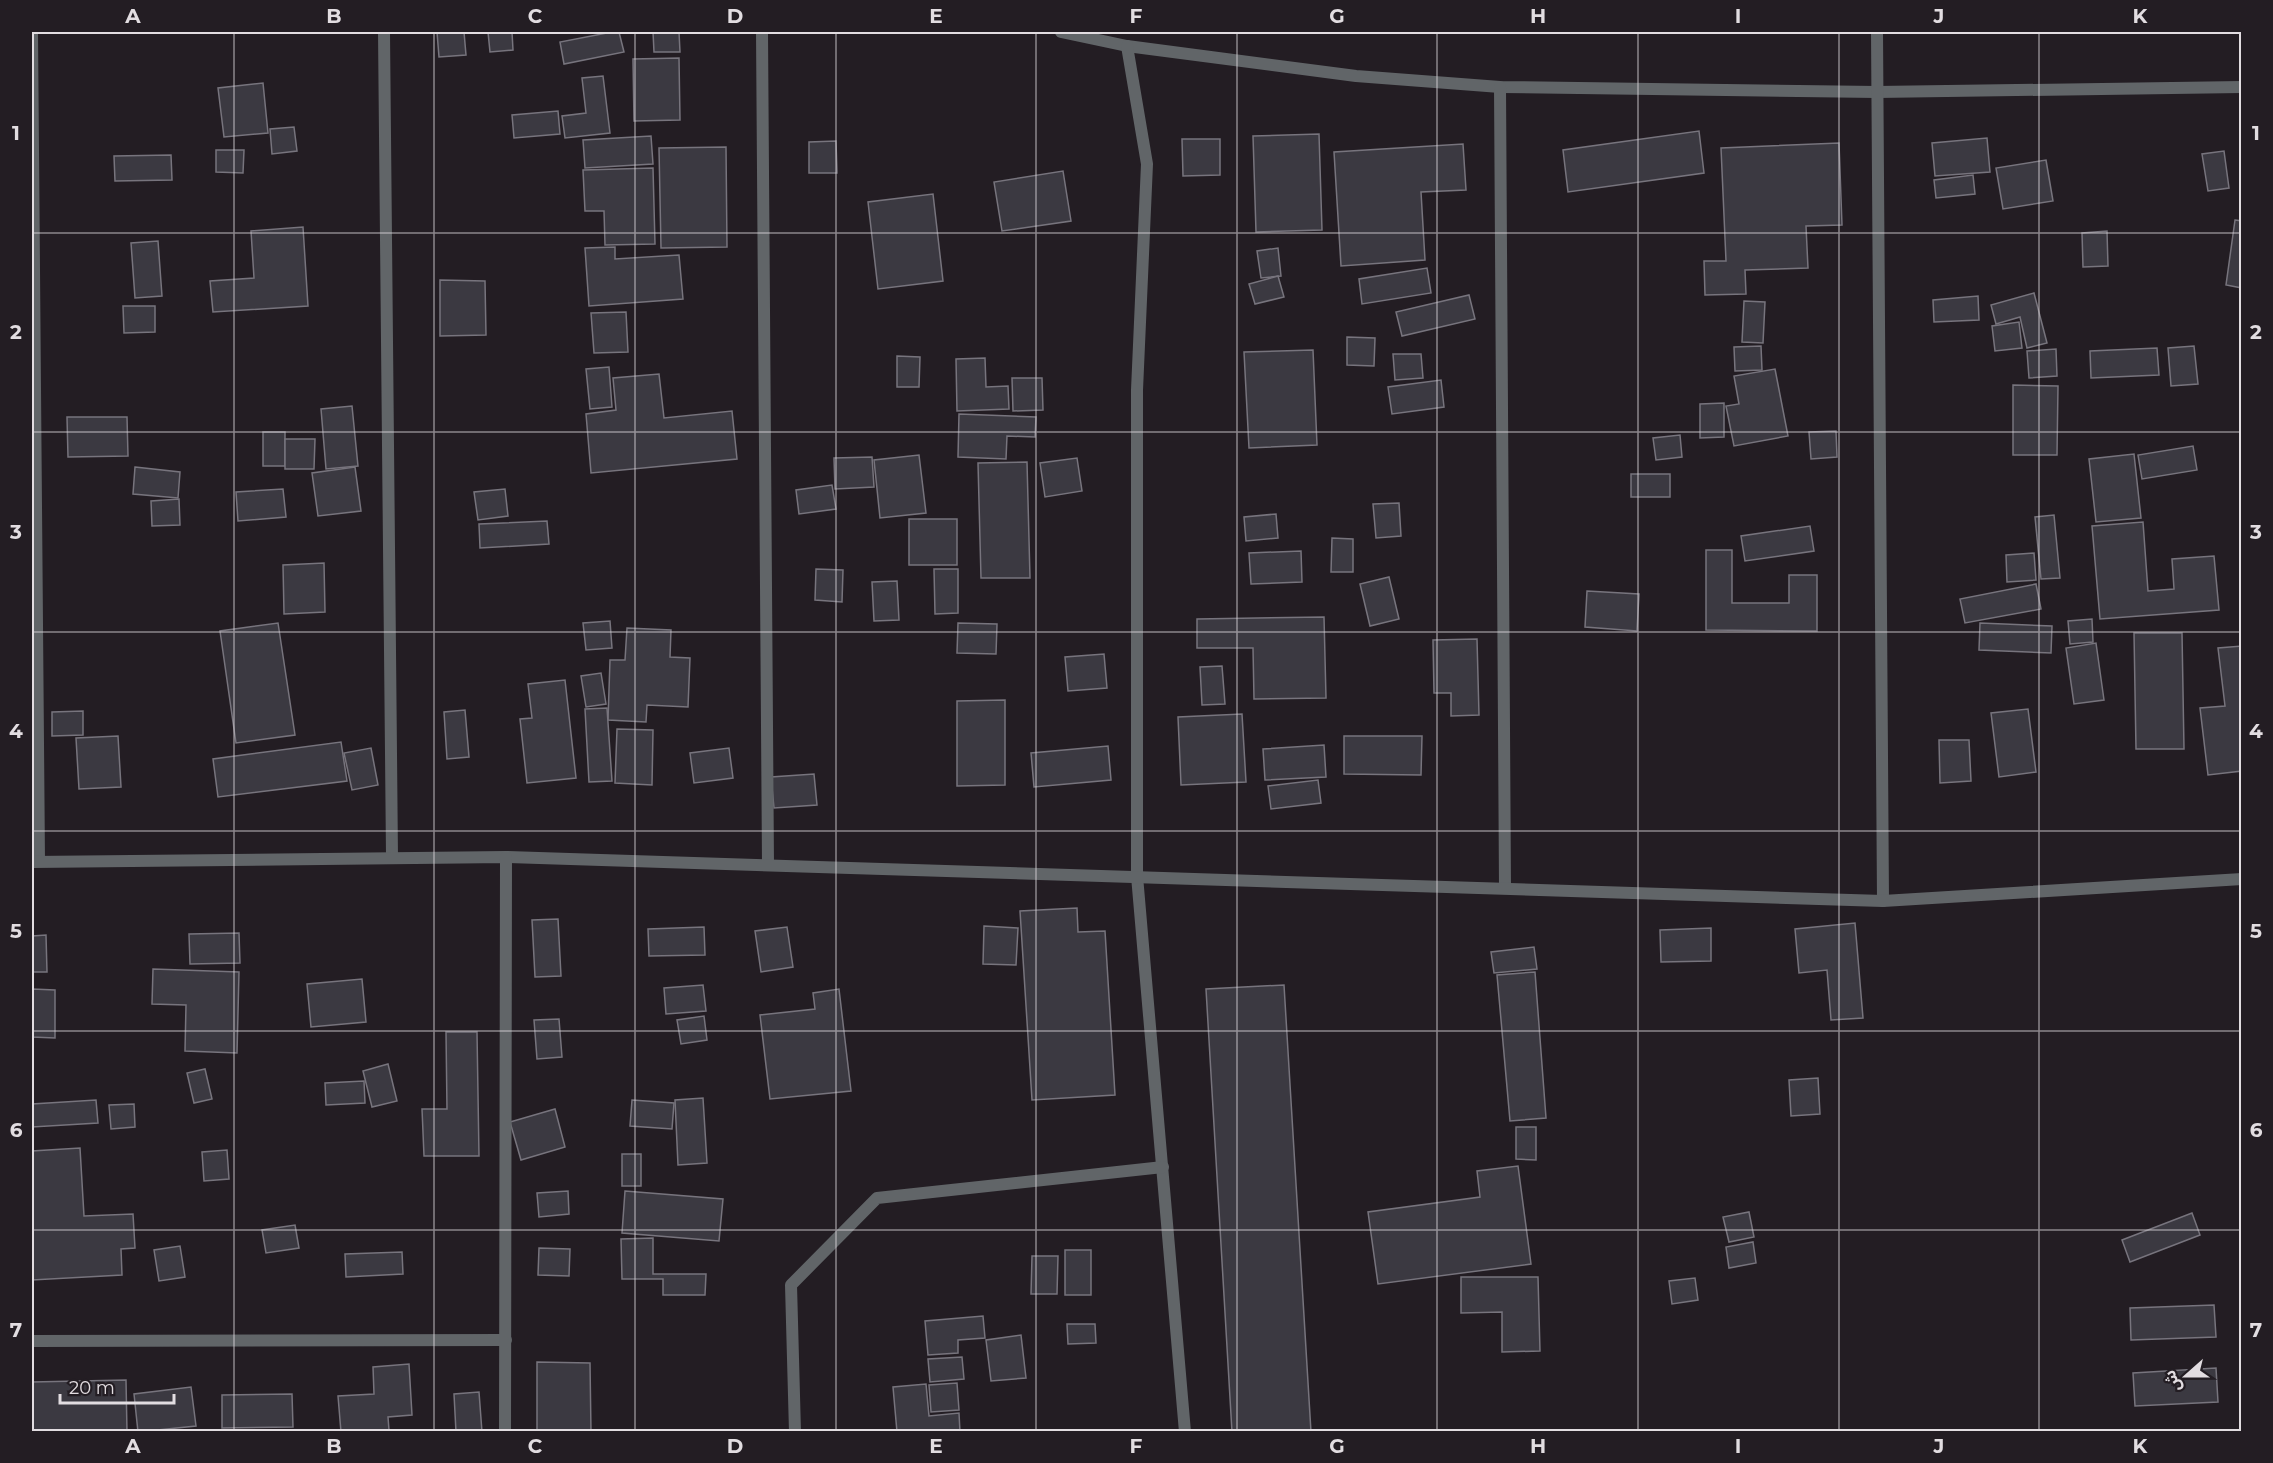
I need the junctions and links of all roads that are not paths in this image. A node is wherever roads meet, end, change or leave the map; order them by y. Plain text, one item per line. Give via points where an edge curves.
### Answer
1 (32, 32) edge
2 (384, 32) edge
3 (762, 32) edge
4 (1061, 32) edge
5 (1876, 32) edge
6 (1127, 46) junction
7 (1500, 87) junction
8 (2241, 87) edge
9 (1877, 92) junction
10 (392, 857) junction
11 (506, 857) junction
12 (35, 862) edge
13 (768, 865) junction
14 (1137, 876) junction
15 (2241, 879) edge
16 (1505, 888) junction
17 (1883, 901) junction
18 (1163, 1167) junction
19 (506, 1340) junction
20 (32, 1341) edge
21 (505, 1431) edge
22 (795, 1431) edge
23 (1185, 1431) edge

1 - 12 street
2 - 10 street
3 - 13 street
4 - 6 street
5 - 9 street
6 - 7 street via 1356,76
6 - 14 street via 1147,164 1137,390
7 - 9 street
7 - 16 street
8 - 9 street
9 - 17 street
10 - 11 street
10 - 12 street
11 - 13 street
11 - 19 street
13 - 14 street
14 - 16 street
14 - 18 street
15 - 17 street
16 - 17 street
18 - 22 street via 878,1198 790,1285
18 - 23 street
19 - 20 street
19 - 21 street

